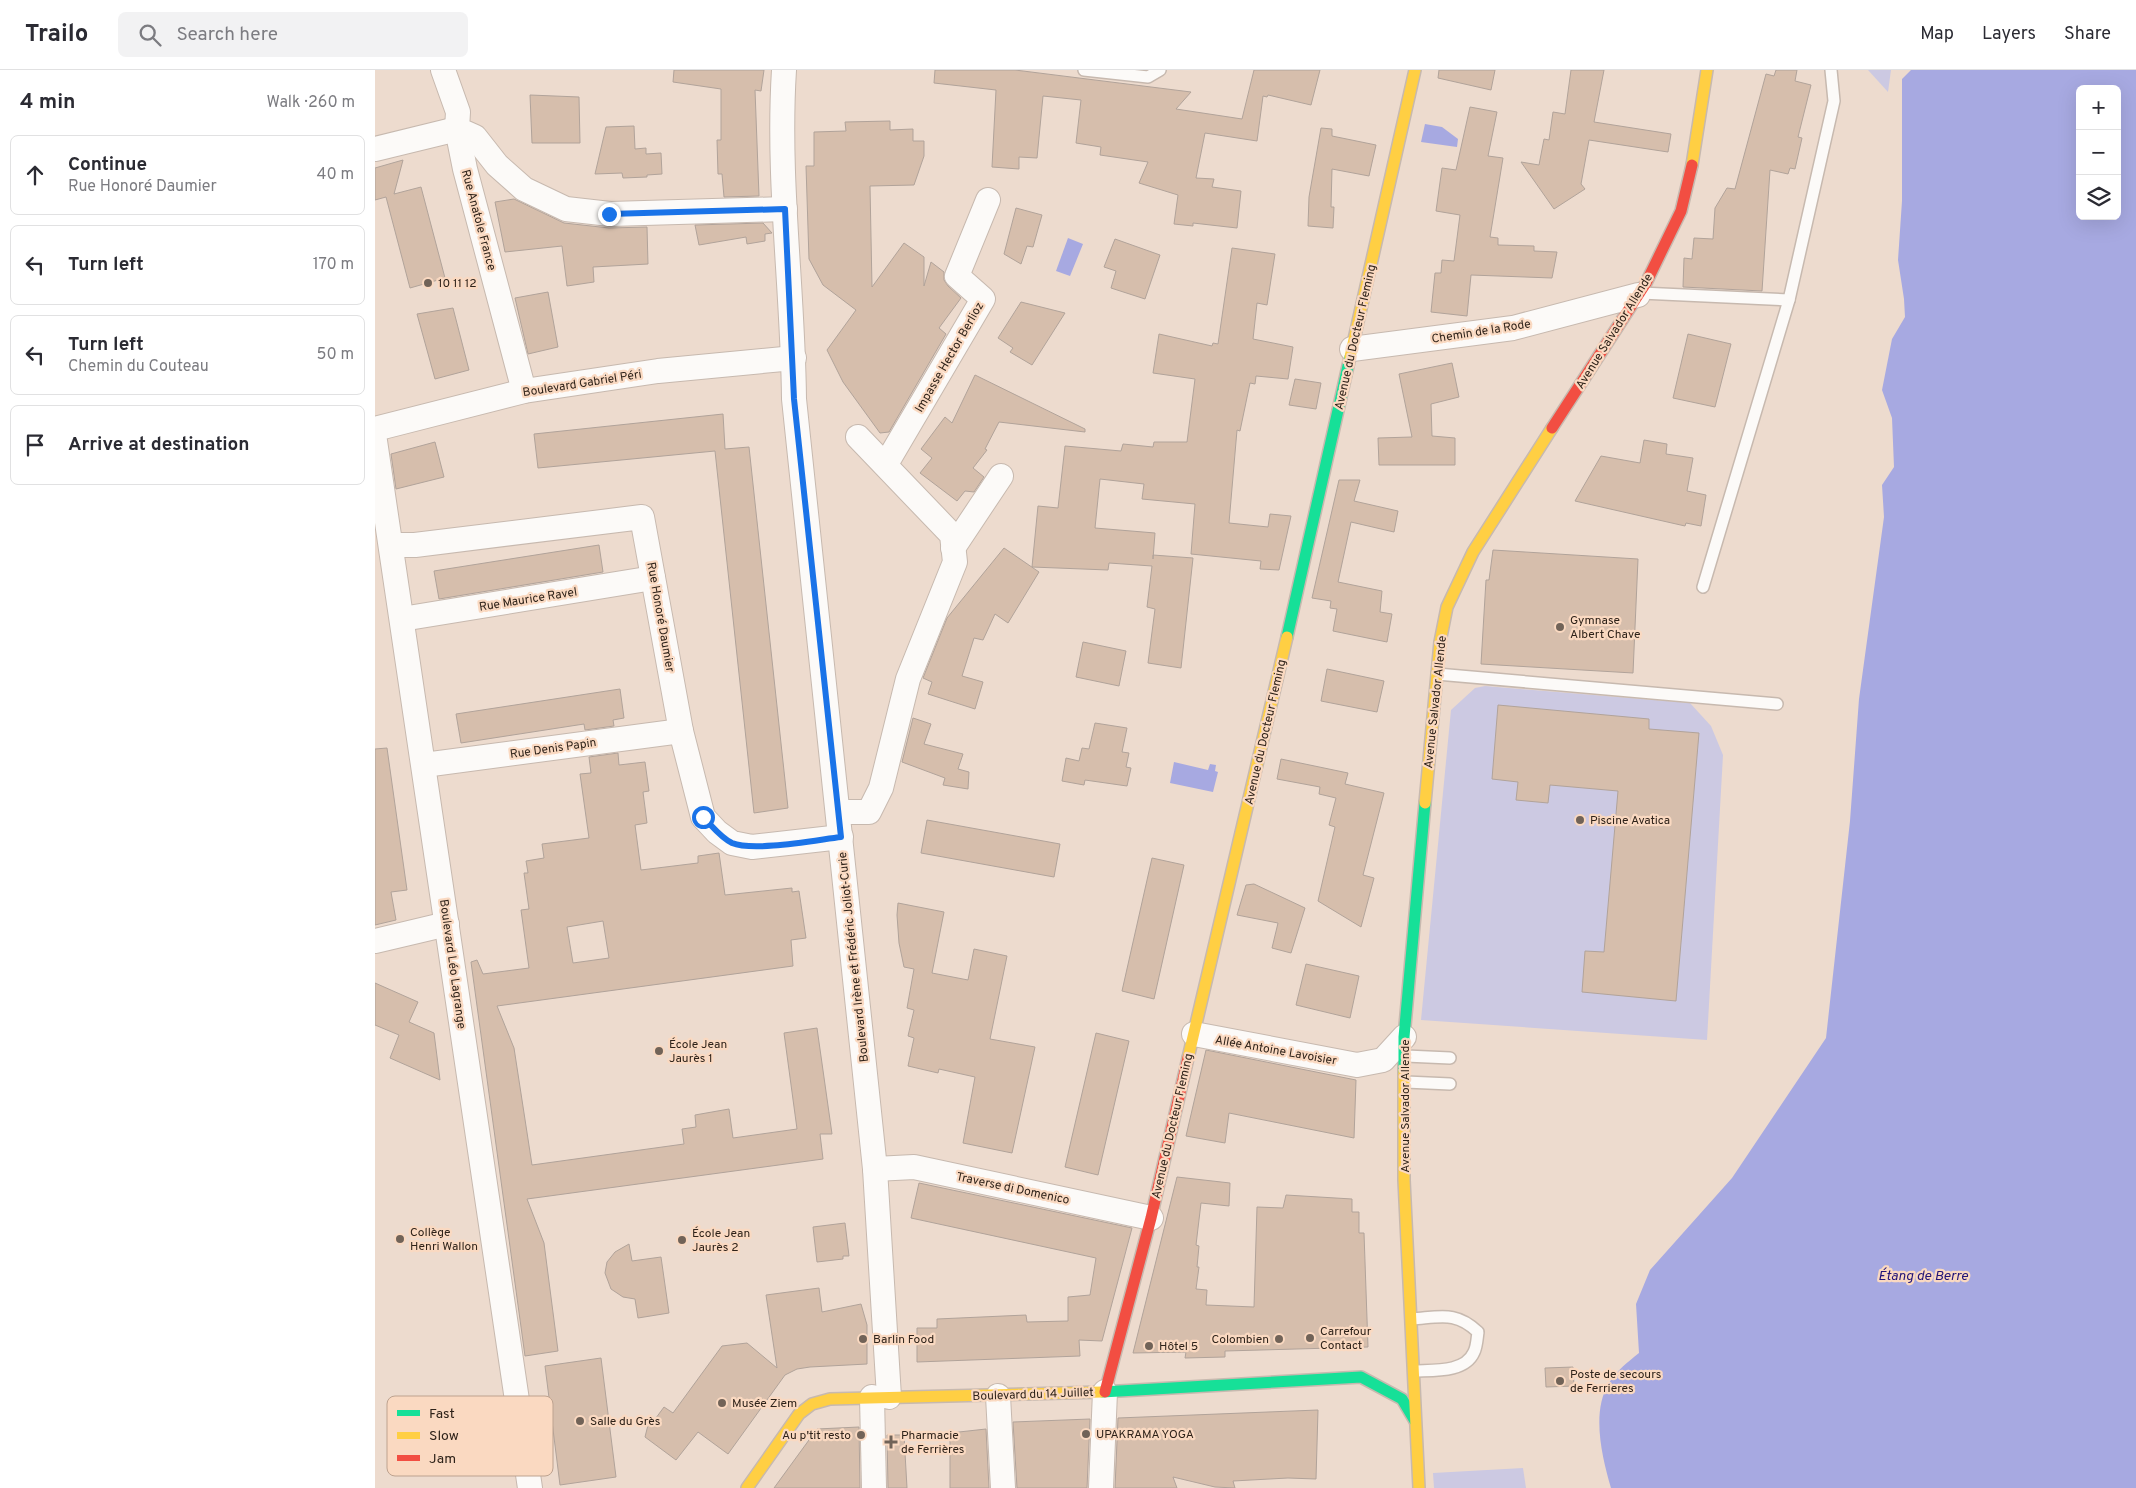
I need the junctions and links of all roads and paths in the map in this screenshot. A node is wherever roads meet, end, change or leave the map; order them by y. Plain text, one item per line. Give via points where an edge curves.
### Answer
1 (443, 70) edge
2 (784, 70) edge
3 (1084, 70) edge
4 (1160, 70) edge
5 (1415, 70) edge
6 (1707, 70) edge
7 (1831, 70) edge
8 (457, 129) junction
9 (375, 149) edge
10 (988, 200) dead end
11 (785, 209) junction
12 (1639, 294) junction
13 (1789, 300) junction
14 (1352, 350) junction
15 (794, 358) junction
16 (524, 392) junction
17 (375, 429) edge
18 (858, 437) dead end
19 (375, 441) edge
20 (886, 464) junction
21 (1001, 476) dead end
22 (391, 545) junction
23 (953, 548) junction
24 (653, 578) junction
25 (1703, 587) dead end
26 (402, 619) junction
27 (1435, 674) junction
28 (1777, 704) dead end
29 (681, 731) junction
30 (424, 765) junction
31 (839, 812) junction
32 (841, 837) junction
33 (447, 924) junction
34 (375, 941) edge
35 (1194, 1034) junction
36 (1405, 1047) junction
37 (1450, 1058) dead end
38 (1357, 1065) junction
39 (1406, 1082) junction
40 (1450, 1084) dead end
41 (875, 1169) junction
42 (1151, 1218) junction
43 (1412, 1319) junction
44 (1409, 1372) junction
45 (1385, 1374) dead end
46 (1361, 1377) junction
47 (1105, 1392) junction
48 (516, 1396) edge
49 (998, 1396) junction
50 (880, 1397) junction
51 (1415, 1421) junction
52 (747, 1488) edge
53 (874, 1488) edge
54 (1003, 1488) edge
55 (1101, 1488) edge
56 (1419, 1488) edge

1 - 8 street, Rue Anatole France via 458,112
2 - 11 street, Boulevard Irène et Frédéric Joliot-Curie via 781,114
3 - 4 lane via 1148,77
5 - 14 main road, Avenue du Docteur Fleming
6 - 12 main road, Avenue Salvador Allende via 1697,144 1681,210
7 - 13 lane via 1834,101
8 - 9 street
8 - 11 street via 475,137 497,165 523,189 566,209 609,214
8 - 16 street, Rue Anatole France
10 - 20 street, Impasse Hector Berlioz via 957,276 983,299
11 - 15 street, Boulevard Irène et Frédéric Joliot-Curie
12 - 13 lane
12 - 14 street, Chemin de la Rode via 1513,328
12 - 27 main road, Avenue Salvador Allende via 1473,552 1447,607
13 - 25 lane
14 - 35 main road, Avenue du Docteur Fleming
15 - 16 street, Boulevard Gabriel Péri via 659,371
15 - 31 street, Boulevard Irène et Frédéric Joliot-Curie via 794,399
16 - 17 street, Boulevard Gabriel Péri
18 - 20 street
19 - 22 street, Boulevard Léo Lagrange
20 - 23 street via 952,534
21 - 23 street
22 - 24 street, Rue Honoré Daumier via 415,545 642,517
22 - 26 street, Boulevard Léo Lagrange
23 - 31 street via 955,562 908,679 881,788 869,812
24 - 26 street, Rue Maurice Ravel
24 - 29 street, Rue Honoré Daumier
26 - 30 street, Boulevard Léo Lagrange
27 - 28 lane
27 - 36 main road, Avenue Salvador Allende
29 - 30 street, Rue Denis Papin
29 - 32 street, Rue Honoré Daumier via 703,817 732,843 752,847
30 - 33 street, Boulevard Léo Lagrange
31 - 32 street, Boulevard Irène et Frédéric Joliot-Curie
32 - 41 street, Boulevard Irène et Frédéric Joliot-Curie
33 - 34 street
33 - 48 street, Boulevard Léo Lagrange
35 - 38 street, Allée Antoine Lavoisier
35 - 42 main road, Avenue du Docteur Fleming
36 - 37 lane
36 - 38 street, Allée Antoine Lavoisier via 1383,1060
36 - 39 main road, Avenue Salvador Allende
38 - 39 street, Allée Antoine Lavoisier
39 - 40 lane
39 - 43 main road, Avenue Salvador Allende via 1404,1180
41 - 42 street, Traverse di Domenico via 914,1167
41 - 50 street, Boulevard Irène et Frédéric Joliot-Curie
42 - 47 main road, Avenue du Docteur Fleming
43 - 44 main road, Avenue Salvador Allende
43 - 44 lane via 1454,1317 1467,1322 1478,1332 1474,1352 1465,1363 1445,1370
44 - 51 main road, Avenue Salvador Allende
45 - 46 main road, Boulevard du 14 Juillet
46 - 47 main road, Boulevard du 14 Juillet
46 - 51 main road via 1402,1399
47 - 49 main road, Boulevard du 14 Juillet
47 - 55 street
49 - 50 main road, Boulevard du 14 Juillet
49 - 54 street
50 - 52 main road, Boulevard du 14 Juillet via 812,1404 799,1414
50 - 53 street, Boulevard Irène et Frédéric Joliot-Curie
51 - 56 main road, Avenue Salvador Allende

